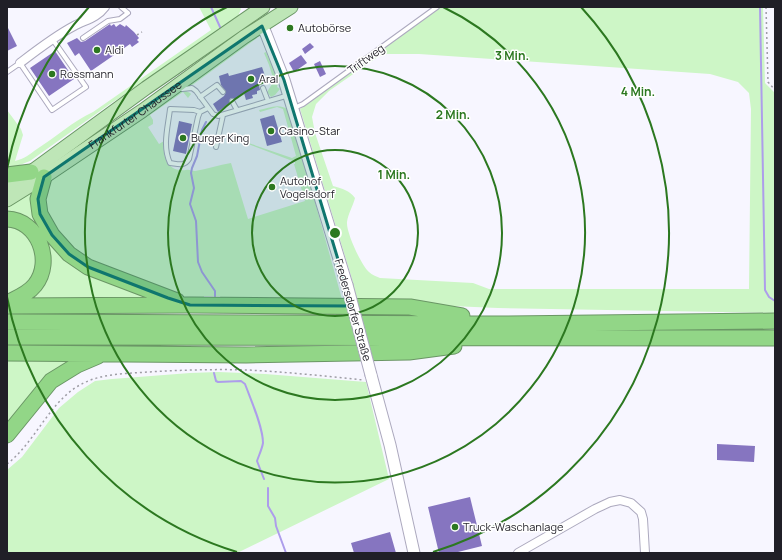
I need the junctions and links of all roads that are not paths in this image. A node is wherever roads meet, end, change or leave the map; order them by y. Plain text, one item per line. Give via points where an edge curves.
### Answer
1 (95, 7) edge
2 (105, 7) edge
3 (120, 7) edge
4 (125, 7) edge
5 (291, 7) edge
6 (437, 7) edge
7 (257, 9) edge
8 (128, 13) junction
9 (84, 22) junction
10 (262, 26) junction
11 (83, 38) dead end
12 (53, 40) junction
13 (20, 63) junction
14 (7, 72) edge
15 (264, 88) dead end
16 (223, 92) dead end
17 (289, 95) junction
18 (200, 97) junction
19 (232, 101) dead end
20 (268, 102) junction
21 (208, 108) junction
22 (293, 108) junction
23 (238, 110) junction
24 (142, 111) junction
25 (200, 112) junction
26 (223, 115) junction
27 (216, 147) dead end
28 (38, 174) junction
29 (7, 176) edge
30 (7, 188) edge
31 (7, 200) edge
32 (7, 219) edge
33 (7, 305) edge
34 (190, 305) junction
35 (775, 321) edge
36 (7, 322) edge
37 (505, 331) junction
38 (7, 337) edge
39 (775, 338) edge
40 (7, 353) edge
41 (106, 353) junction
42 (7, 435) edge
43 (414, 553) edge
44 (518, 553) edge
45 (645, 553) edge

1 - 9 street
2 - 9 street via 94,18
3 - 8 lane
4 - 8 lane
5 - 10 main road, Frankfurter Chaussee
6 - 22 lane, Triftweg via 303,104
7 - 10 main road, Frankfurter Chaussee
7 - 28 main road, Frankfurter Chaussee via 146,88
8 - 11 lane via 120,19 108,21
9 - 12 street
10 - 17 street, Fredersdorfer Straße
10 - 24 main road, Frankfurter Chaussee
12 - 13 street
12 - 13 lane via 86,87 52,110
13 - 14 lane
15 - 20 lane
16 - 18 lane via 217,85
17 - 20 lane
17 - 22 street, Fredersdorfer Straße
18 - 21 lane
18 - 24 lane via 192,88 185,87
19 - 23 lane
20 - 23 lane
21 - 25 lane
21 - 26 lane via 212,114
22 - 43 street, Fredersdorfer Straße, bridge via 347,285 390,445
23 - 26 lane
24 - 28 main road, Frankfurter Chaussee
25 - 25 lane via 170,109 166,142 166,155 170,163 183,165 189,159
26 - 27 lane
28 - 29 highway
28 - 30 main road, Frankfurter Chaussee
28 - 31 main road, Frankfurter Chaussee
28 - 34 highway via 40,214 52,235 69,254 88,267
32 - 33 highway via 21,223 36,236 44,260 36,284
33 - 34 highway
34 - 37 highway via 410,307
35 - 37 highway
36 - 37 highway
37 - 38 highway
37 - 39 highway
37 - 41 highway via 409,352 246,355
40 - 41 highway
41 - 42 highway via 83,362 51,381
44 - 45 street via 595,509 620,500 641,512

